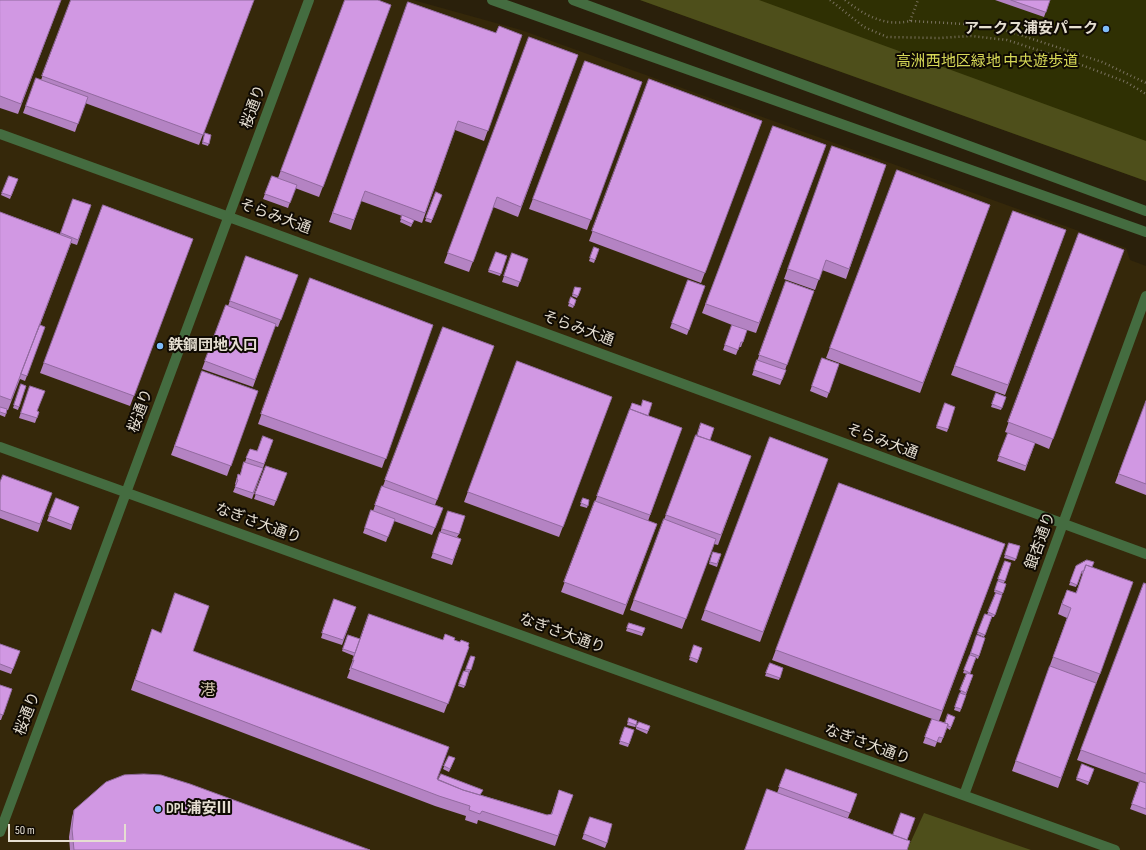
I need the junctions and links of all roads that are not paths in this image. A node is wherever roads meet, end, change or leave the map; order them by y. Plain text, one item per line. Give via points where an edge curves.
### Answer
1 (309, 0) edge
2 (492, 0) edge
3 (573, 0) edge
4 (0, 134) edge
5 (1146, 210) edge
6 (229, 217) junction
7 (1146, 232) edge
8 (1146, 296) edge
9 (0, 447) edge
10 (127, 493) junction
11 (1062, 524) junction
12 (1146, 554) edge
13 (964, 795) junction
14 (0, 832) edge
15 (1115, 850) edge

1 - 6 street, 桜通り
2 - 7 street
3 - 5 street
4 - 6 street, そらみ大通
6 - 10 street, 桜通り
6 - 11 street, そらみ大通
8 - 11 street, 銀杏通り
9 - 10 street, なぎさ大通り
10 - 13 street, なぎさ大通り
10 - 14 street, 桜通り
11 - 12 street, そらみ大通
11 - 13 street, 銀杏通り
13 - 15 street, なぎさ大通り

